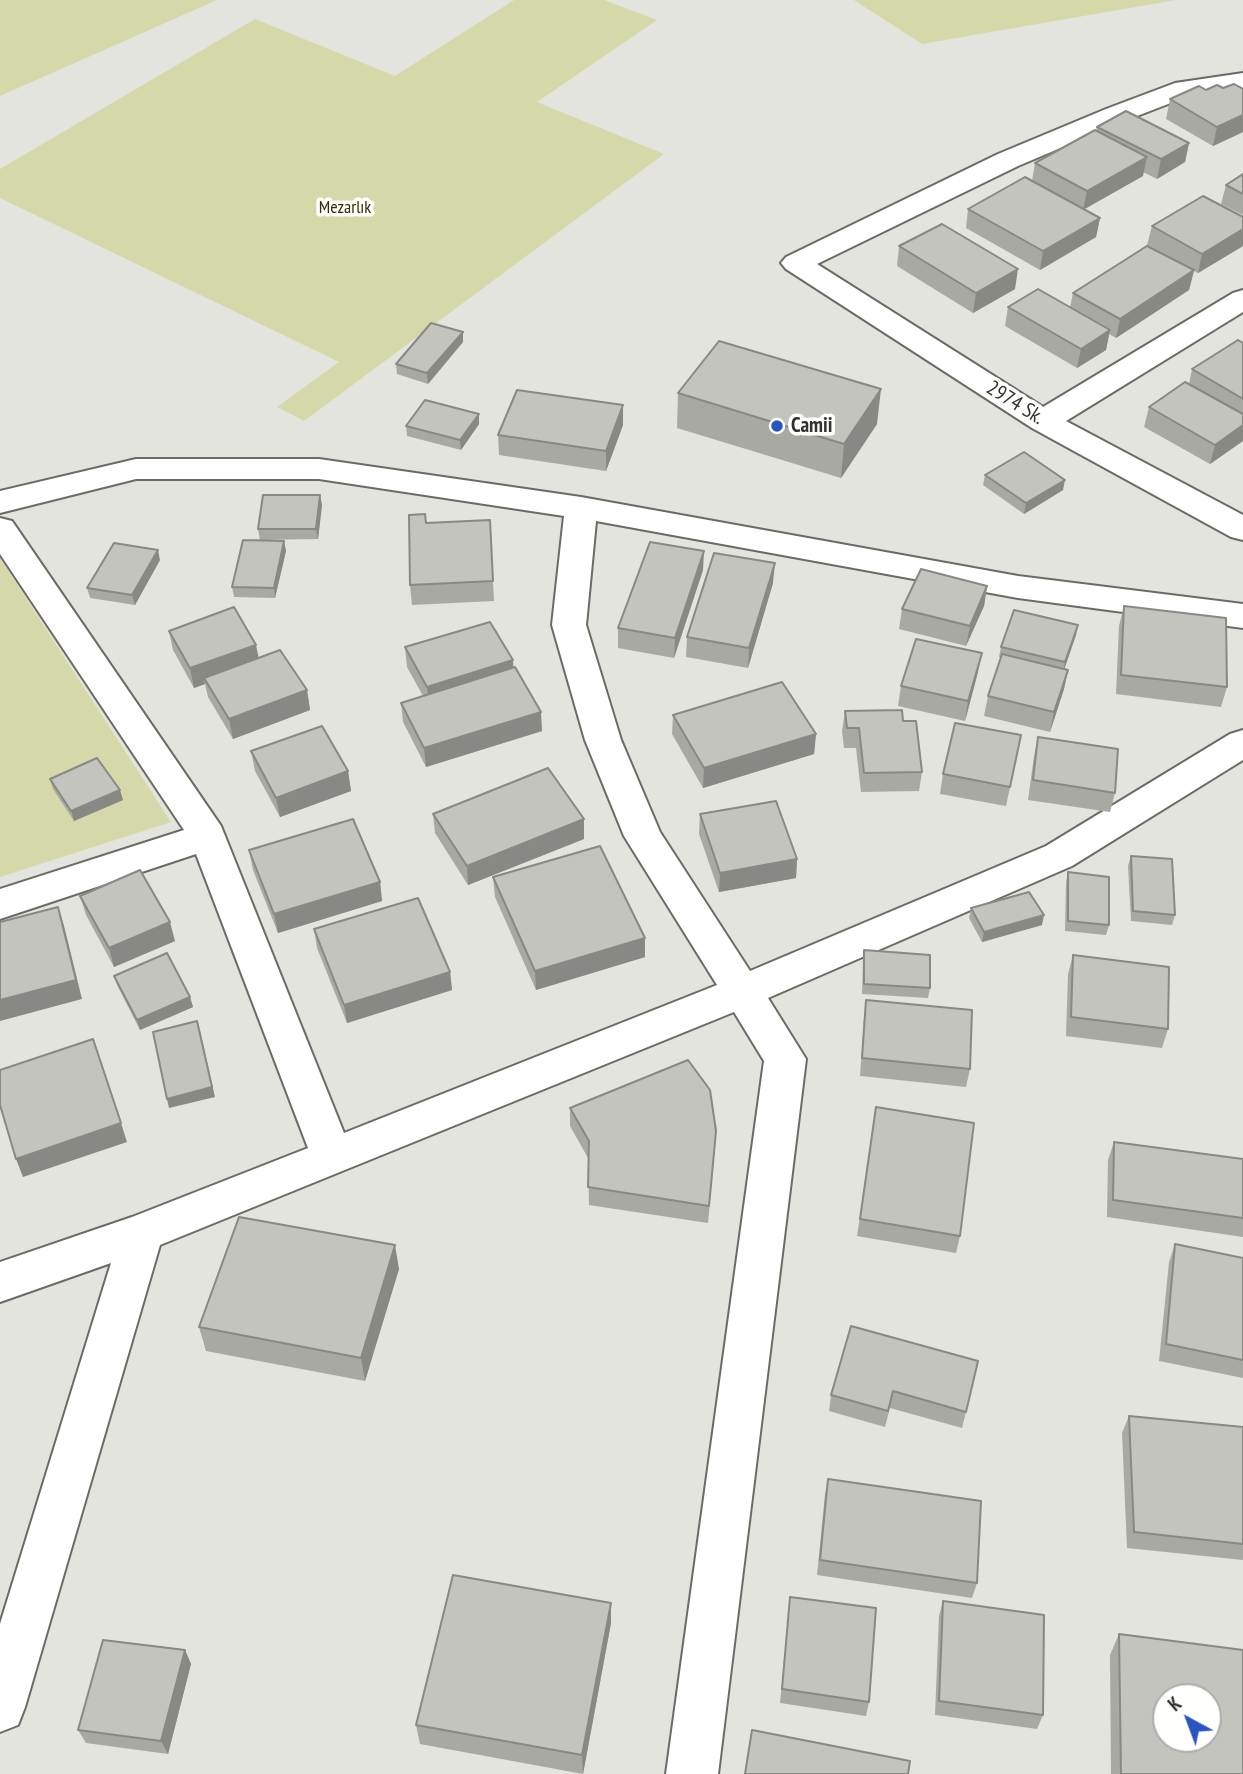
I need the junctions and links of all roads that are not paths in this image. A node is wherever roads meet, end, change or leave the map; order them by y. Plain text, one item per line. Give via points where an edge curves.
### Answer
1 (1243, 80) edge
2 (1243, 299) edge
3 (1043, 421) junction
4 (0, 502) edge
5 (581, 508) junction
6 (0, 529) edge
7 (1243, 529) edge
8 (1243, 616) edge
9 (1243, 743) edge
10 (208, 836) junction
11 (0, 904) edge
12 (741, 992) junction
13 (332, 1156) junction
14 (142, 1233) junction
15 (0, 1282) edge
16 (0, 1707) edge
17 (692, 1774) edge

1 - 3 street, 2974 Sk. via 1184,89 1115,115 1007,160 796,263
2 - 3 street
3 - 7 street, 2974 Sk.
4 - 5 street via 136,469 319,469
5 - 8 street via 1018,587
5 - 12 street via 569,625 603,740 643,836
6 - 10 street
9 - 12 street via 1059,856
10 - 11 street
10 - 13 street
12 - 13 street
12 - 17 street via 785,1059
13 - 14 street
14 - 15 street
14 - 16 street

